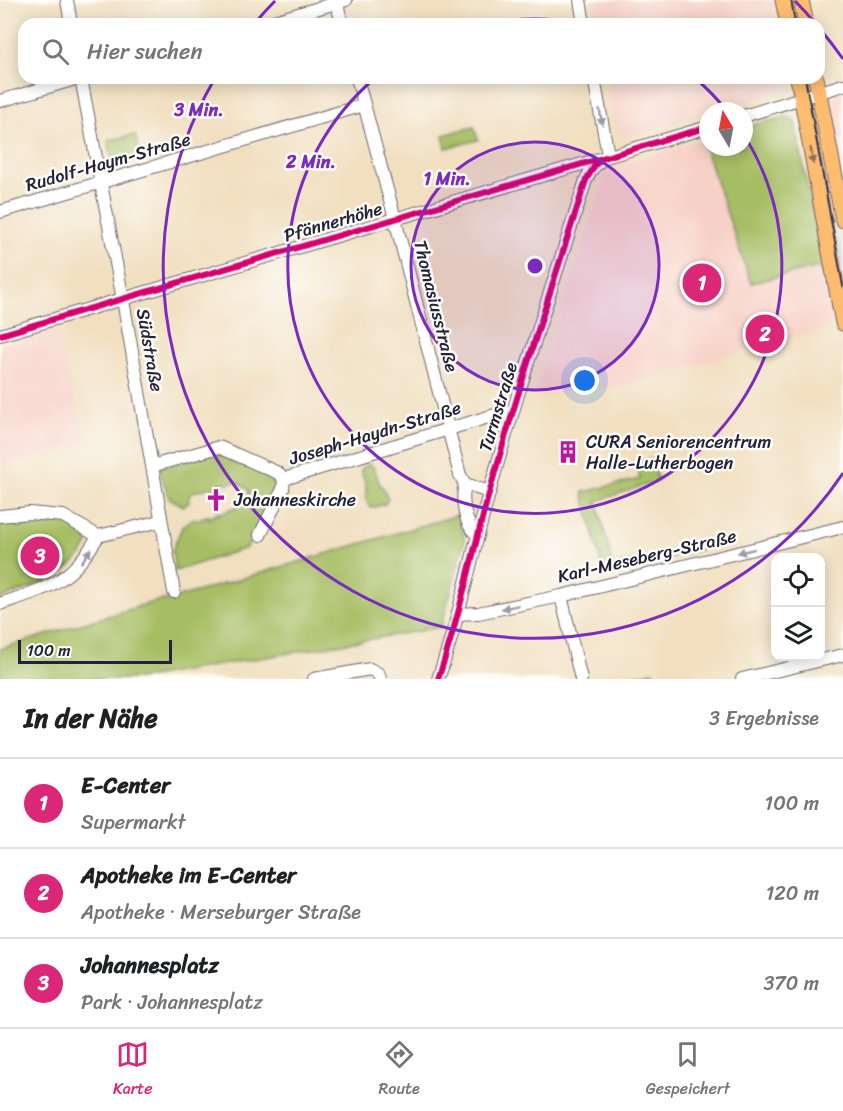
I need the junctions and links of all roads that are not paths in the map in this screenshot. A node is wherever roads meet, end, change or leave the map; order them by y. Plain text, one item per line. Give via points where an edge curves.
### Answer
1 (67, 0) edge
2 (580, 0) edge
3 (783, 0) edge
4 (801, 0) edge
5 (340, 1) edge
6 (70, 18) edge
7 (284, 18) edge
8 (341, 18) edge
9 (583, 18) edge
10 (787, 18) edge
11 (805, 18) edge
12 (59, 84) edge
13 (81, 84) edge
14 (359, 84) edge
15 (595, 84) edge
16 (799, 84) edge
17 (843, 85) edge
18 (817, 86) edge
19 (802, 99) junction
20 (0, 101) edge
21 (364, 105) junction
22 (753, 113) edge
23 (699, 130) edge
24 (608, 155) junction
25 (102, 183) junction
26 (0, 212) edge
27 (395, 219) junction
28 (843, 220) edge
29 (123, 300) junction
30 (843, 323) edge
31 (0, 335) edge
32 (512, 412) junction
33 (449, 429) junction
34 (152, 466) junction
35 (284, 479) junction
36 (465, 484) junction
37 (489, 492) junction
38 (0, 516) edge
39 (161, 521) junction
40 (843, 527) edge
41 (260, 535) dead end
42 (478, 535) junction
43 (98, 536) junction
44 (174, 592) dead end
45 (561, 596) junction
46 (0, 604) edge
47 (458, 614) junction
48 (843, 656) edge
49 (314, 679) edge
50 (380, 679) edge
51 (438, 679) edge
52 (581, 679) edge
53 (742, 679) edge

1 - 6 street
2 - 9 street
3 - 10 main road
4 - 11 main road
5 - 7 street
5 - 8 street
12 - 20 street
13 - 25 street, Südstraße
14 - 21 street, Thomasiusstraße
15 -> 24 street
16 - 19 main road
17 - 18 street
18 - 19 street
18 - 28 main road
19 - 22 street
19 -> 30 main road
21 - 25 street, Rudolf-Haym-Straße
21 - 27 street, Thomasiusstraße
23 - 24 street, Pfännerhöhe
24 - 27 street, Pfännerhöhe
24 - 32 street, Turmstraße via 595,165 586,180
25 - 26 street, Rudolf-Haym-Straße
25 - 29 street, Südstraße
27 - 29 street, Pfännerhöhe
27 - 33 street, Thomasiusstraße
29 - 31 street, Pfännerhöhe
29 - 34 street, Südstraße
32 - 33 street, Joseph-Haydn-Straße
32 - 37 street, Turmstraße
33 - 35 street, Joseph-Haydn-Straße
33 - 36 street, Thomasiusstraße
34 - 35 street via 219,447
34 - 39 street, Südstraße
35 - 41 street via 283,489
36 - 37 street
36 - 42 street, Thomasiusstraße via 463,500 471,527
37 - 42 street, Turmstraße
38 - 43 street via 63,516
39 - 43 street
39 - 44 street, Südstraße
40 -> 45 street, Karl-Meseberg-Straße
42 - 47 street, Turmstraße
46 -> 43 street via 56,583 82,562
45 -> 47 street, Karl-Meseberg-Straße via 477,614
45 - 52 street
47 - 51 street, Turmstraße
48 - 53 street
49 - 50 street via 370,669

